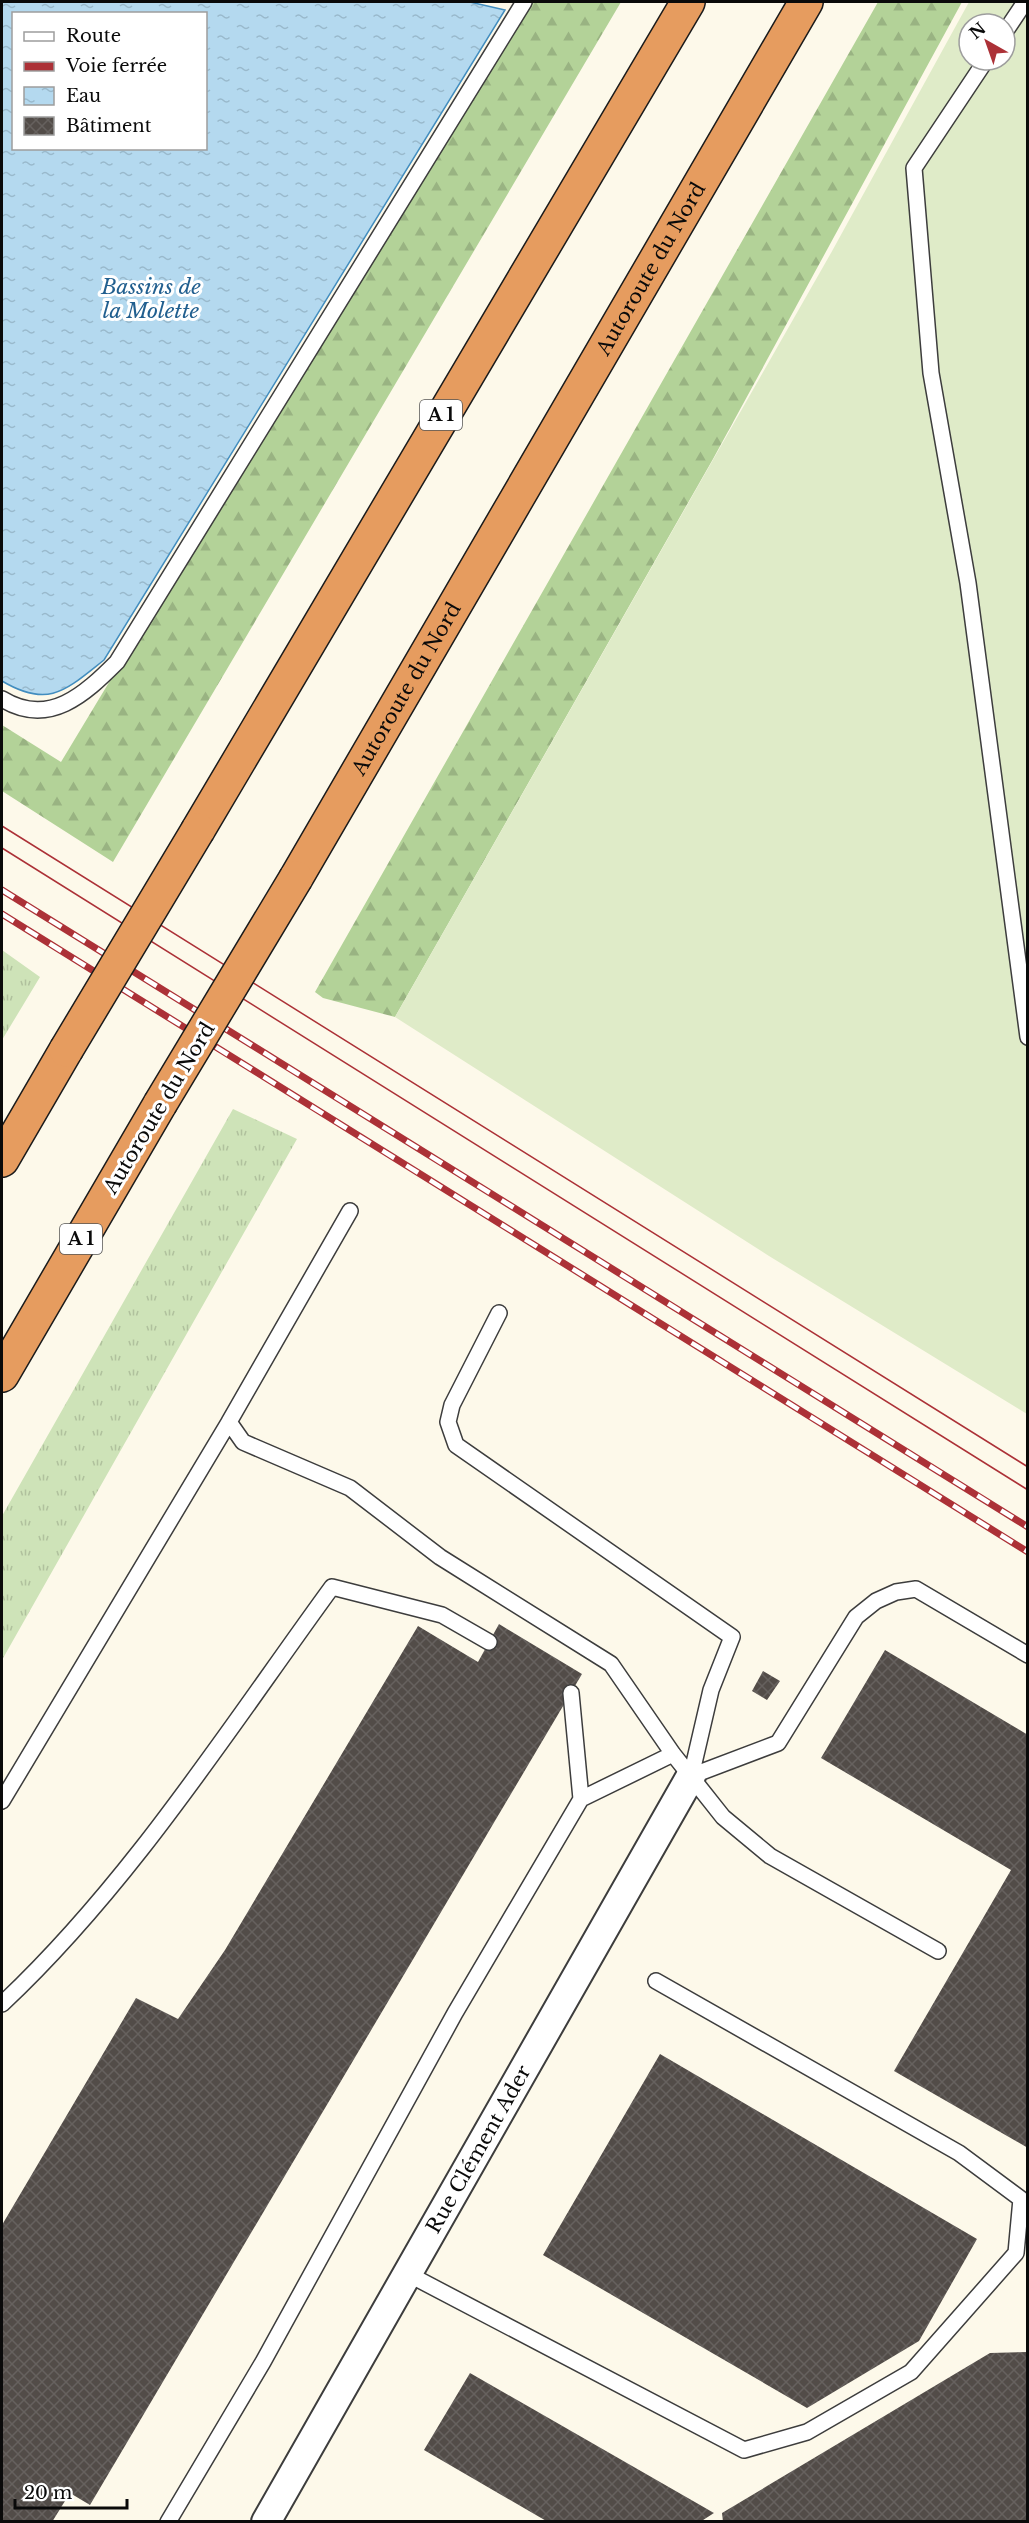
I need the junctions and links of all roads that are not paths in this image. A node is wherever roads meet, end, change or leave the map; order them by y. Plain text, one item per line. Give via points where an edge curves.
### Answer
1 (524, 2) edge
2 (688, 2) edge
3 (806, 2) edge
4 (1026, 2) edge
5 (1017, 15) edge
6 (978, 72) edge
7 (2, 699) edge
8 (1028, 1037) edge
9 (2, 1160) edge
10 (350, 1211) dead end
11 (499, 1314) dead end
12 (2, 1375) edge
13 (229, 1422) junction
14 (489, 1642) dead end
15 (1028, 1655) edge
16 (571, 1693) dead end
17 (673, 1754) junction
18 (691, 1776) junction
19 (580, 1799) junction
20 (2, 1801) edge
21 (938, 1951) dead end
22 (656, 1981) dead end
23 (2, 2004) edge
24 (408, 2274) junction
25 (168, 2522) edge
26 (266, 2522) edge

1 - 7 lane via 117,662 90,689 61,707 32,709
2 - 9 highway, A 1, bridge
3 - 12 highway, Autoroute du Nord / A 1, bridge
4 - 5 lane
6 - 8 lane via 914,168 931,373 968,584
10 - 13 lane
11 - 18 lane via 452,1405 448,1422 456,1445 732,1637 711,1690
13 - 17 lane via 243,1442 350,1488 440,1557 611,1664
13 - 20 lane
14 - 23 lane via 442,1615 332,1587 160,1823 48,1961
15 - 18 lane via 916,1589 896,1592 856,1617 778,1743
16 - 19 lane
17 - 18 lane
17 - 19 lane
18 - 21 lane via 723,1817 770,1856
18 - 24 street, Rue Clément Ader
19 - 25 lane via 449,2024 263,2362
22 - 24 lane via 959,2153 1021,2199 1016,2253 911,2373 807,2432 744,2450
24 - 26 street, Rue Clément Ader

